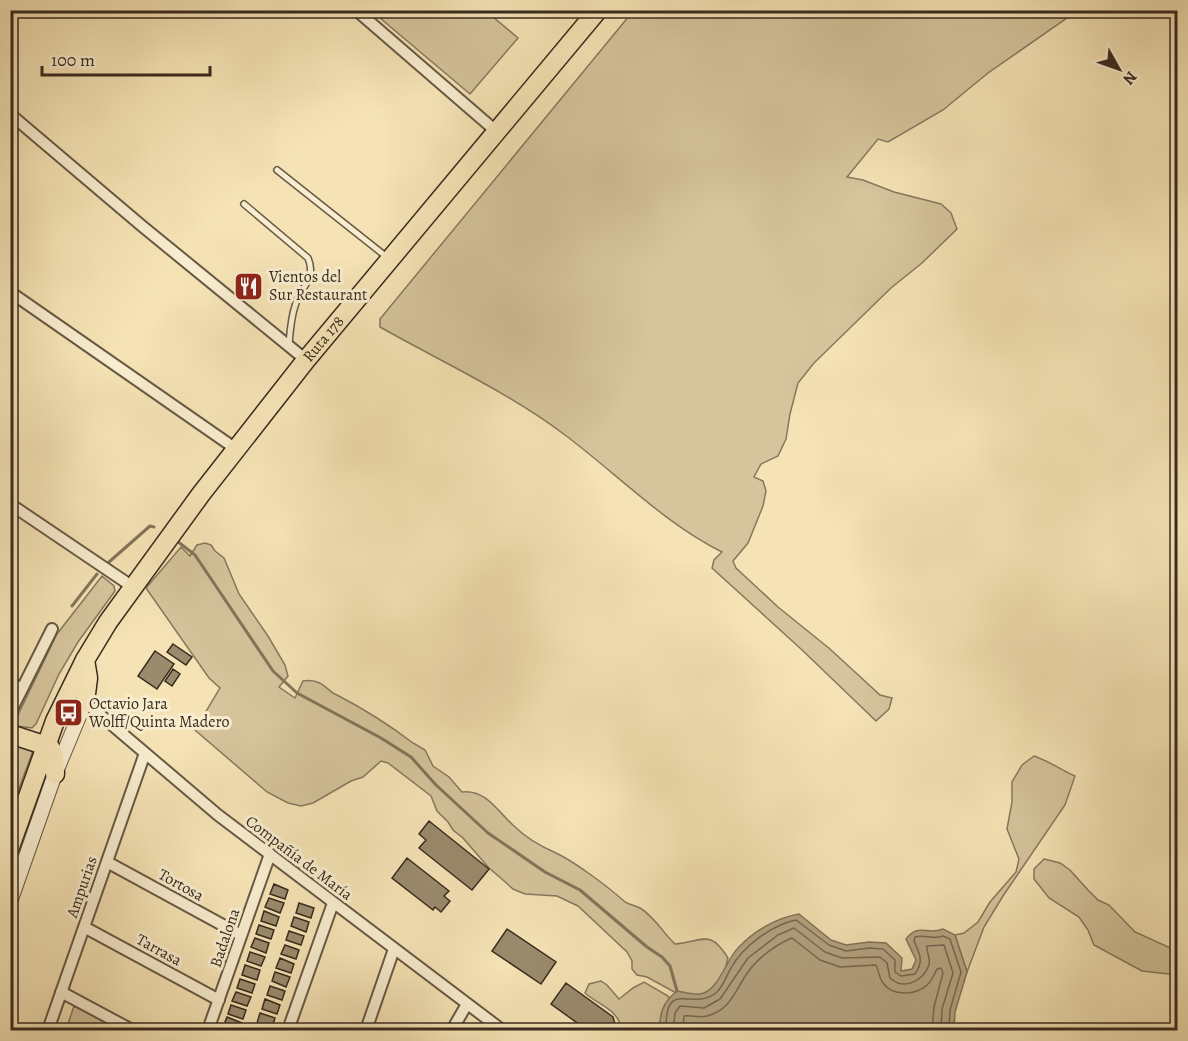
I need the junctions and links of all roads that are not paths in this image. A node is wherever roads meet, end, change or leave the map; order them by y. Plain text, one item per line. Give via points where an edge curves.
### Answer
1 (356, 10) edge
2 (598, 10) edge
3 (10, 114) edge
4 (497, 132) junction
5 (277, 170) dead end
6 (244, 204) dead end
7 (390, 259) junction
8 (13, 294) dead end
9 (289, 348) junction
10 (306, 360) junction
11 (236, 449) junction
12 (10, 504) edge
13 (133, 587) junction
14 (52, 629) dead end
15 (84, 660) junction
16 (10, 681) edge
17 (22, 689) junction
18 (85, 702) junction
19 (10, 713) edge
20 (10, 734) edge
21 (47, 745) junction
22 (145, 753) junction
23 (55, 774) junction
24 (10, 847) edge
25 (270, 854) junction
26 (107, 862) junction
27 (10, 902) edge
28 (333, 903) junction
29 (84, 927) junction
30 (241, 935) junction
31 (394, 949) junction
32 (61, 992) junction
33 (219, 1000) junction
34 (467, 1004) junction
35 (48, 1030) edge
36 (132, 1030) edge
37 (208, 1030) edge
38 (288, 1030) edge
39 (366, 1030) edge
40 (453, 1030) edge
41 (502, 1030) edge

1 - 4 street
2 - 4 main road, Ruta 178
3 - 9 street
4 - 7 main road, Ruta 178
5 - 7 lane
6 - 9 lane via 308,258 312,267 295,305
7 - 10 main road, Ruta 178
8 - 11 street
9 - 10 street
10 - 11 main road, Ruta 178
11 - 13 main road, Ruta 178
12 - 13 street
13 - 15 main road, Ruta 178
14 - 17 street
15 - 18 main road via 88,678
15 - 21 main road, Ruta 178
16 - 17 street
17 - 19 street
18 - 22 street, Compañía de María
18 - 23 street
20 - 21 main road
21 - 23 main road via 53,752
21 - 24 main road, Ruta 178
22 - 25 street, Compañía de María
22 - 26 street, Ampurias
23 - 27 street
25 - 28 street, Compañía de María
25 - 30 street, Badalona
26 - 29 street, Ampurias
26 - 30 street, Tortosa
28 - 31 street, Compañía de María
28 - 38 street
29 - 32 street, Ampurias
29 - 33 street, Tarrasa
30 - 33 street, Badalona
31 - 34 street, Compañía de María
31 - 39 street
32 - 35 street, Ampurias
32 - 36 street
33 - 37 street, Badalona
34 - 40 street
34 - 41 street, Compañía de María

